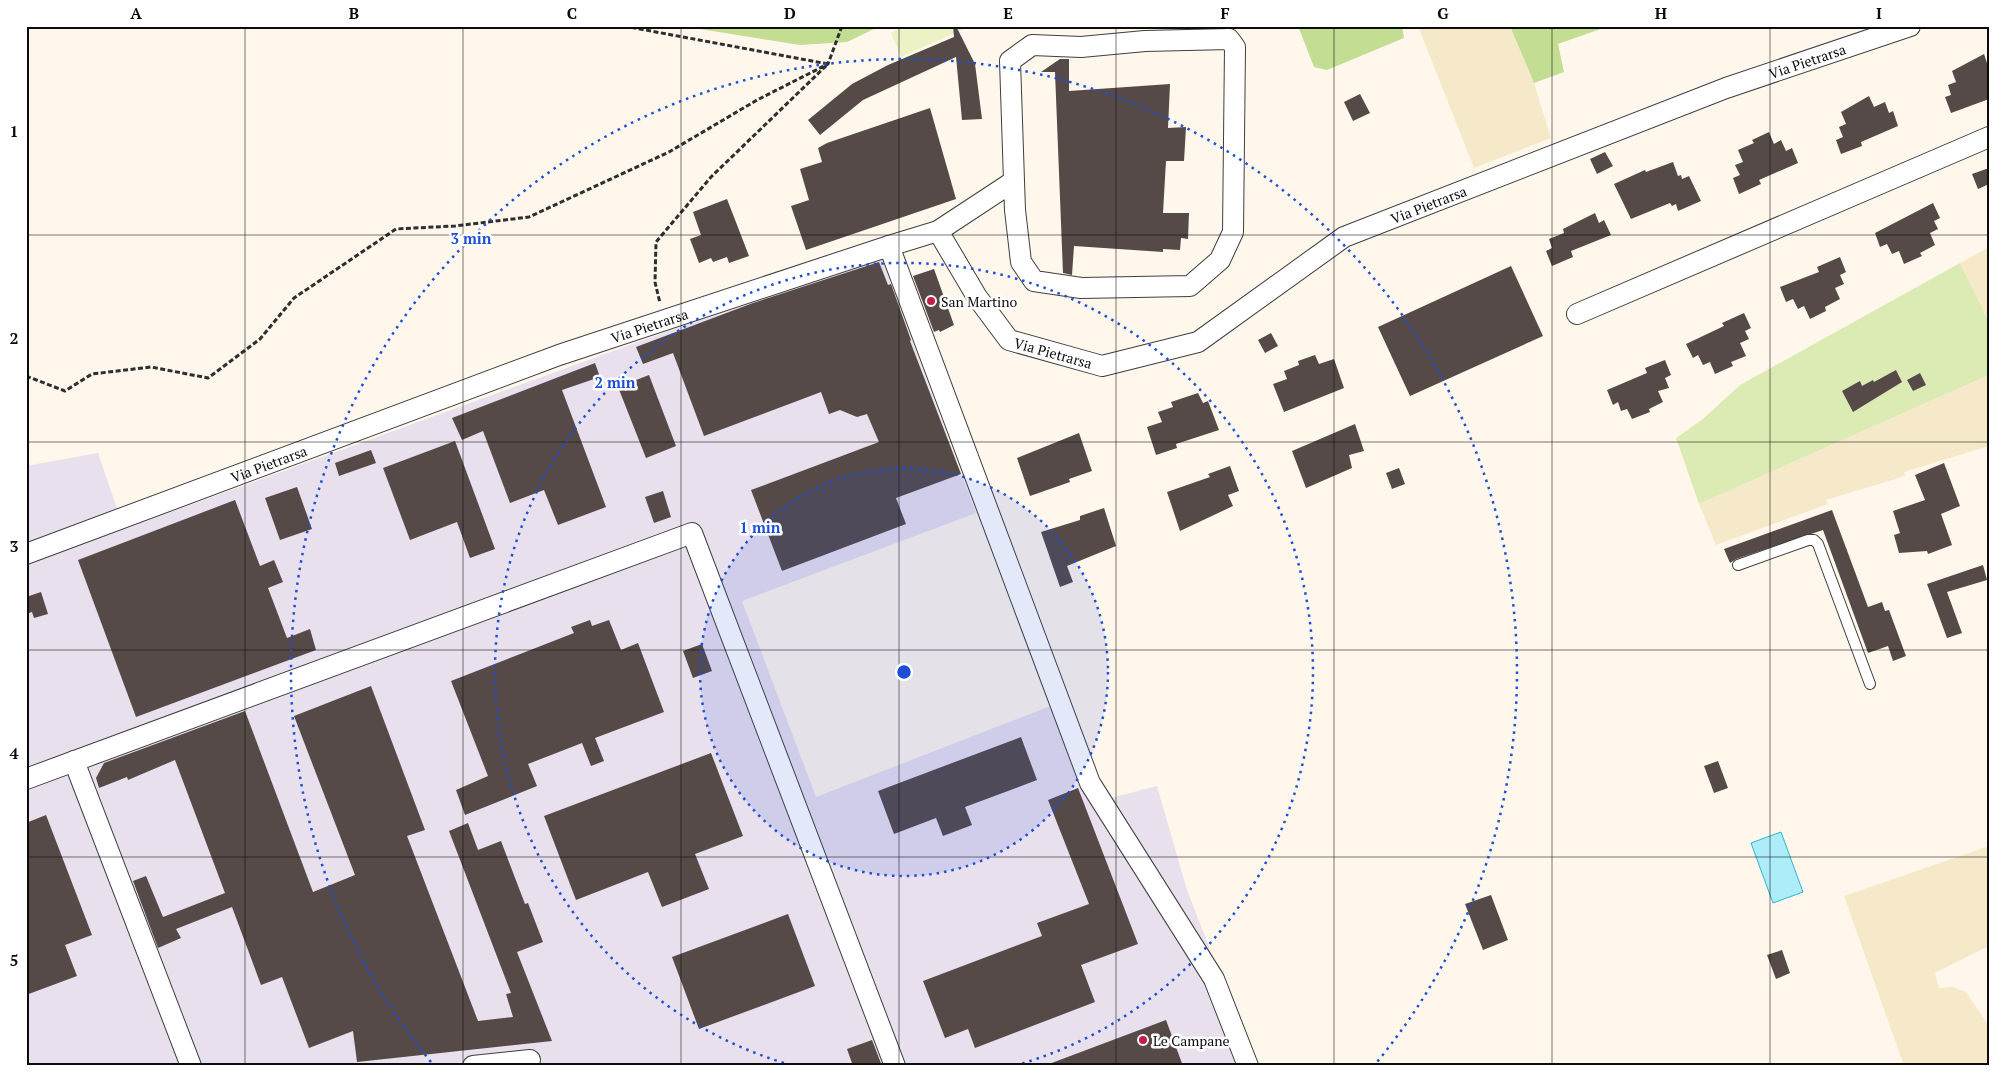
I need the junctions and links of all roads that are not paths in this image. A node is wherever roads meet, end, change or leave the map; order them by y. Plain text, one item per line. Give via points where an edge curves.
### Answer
1 (1910, 26) edge
2 (1989, 137) edge
3 (1014, 181) junction
4 (938, 232) junction
5 (889, 246) junction
6 (1577, 314) dead end
7 (26, 554) edge
8 (1738, 565) dead end
9 (1870, 684) dead end
10 (74, 761) junction
11 (26, 779) edge
12 (530, 1060) dead end
13 (191, 1066) edge
14 (473, 1066) edge
15 (895, 1066) edge
16 (1248, 1066) edge

1 - 4 street, Via Pietrarsa via 1726,88 1344,237 1198,342 1102,366 1009,340 977,297
2 - 6 street
3 - 3 street via 1010,61 1032,45 1081,47 1145,41 1229,39 1235,47 1232,232 1220,260 1190,286 1081,288 1034,281 1021,262
3 - 4 street
4 - 5 street, Via Pietrarsa
5 - 7 street, Via Pietrarsa via 559,355
5 - 16 street via 1090,783 1214,979
8 - 9 lane via 1814,540
10 - 11 street
10 - 13 street
10 - 15 street via 692,532
12 - 14 street

